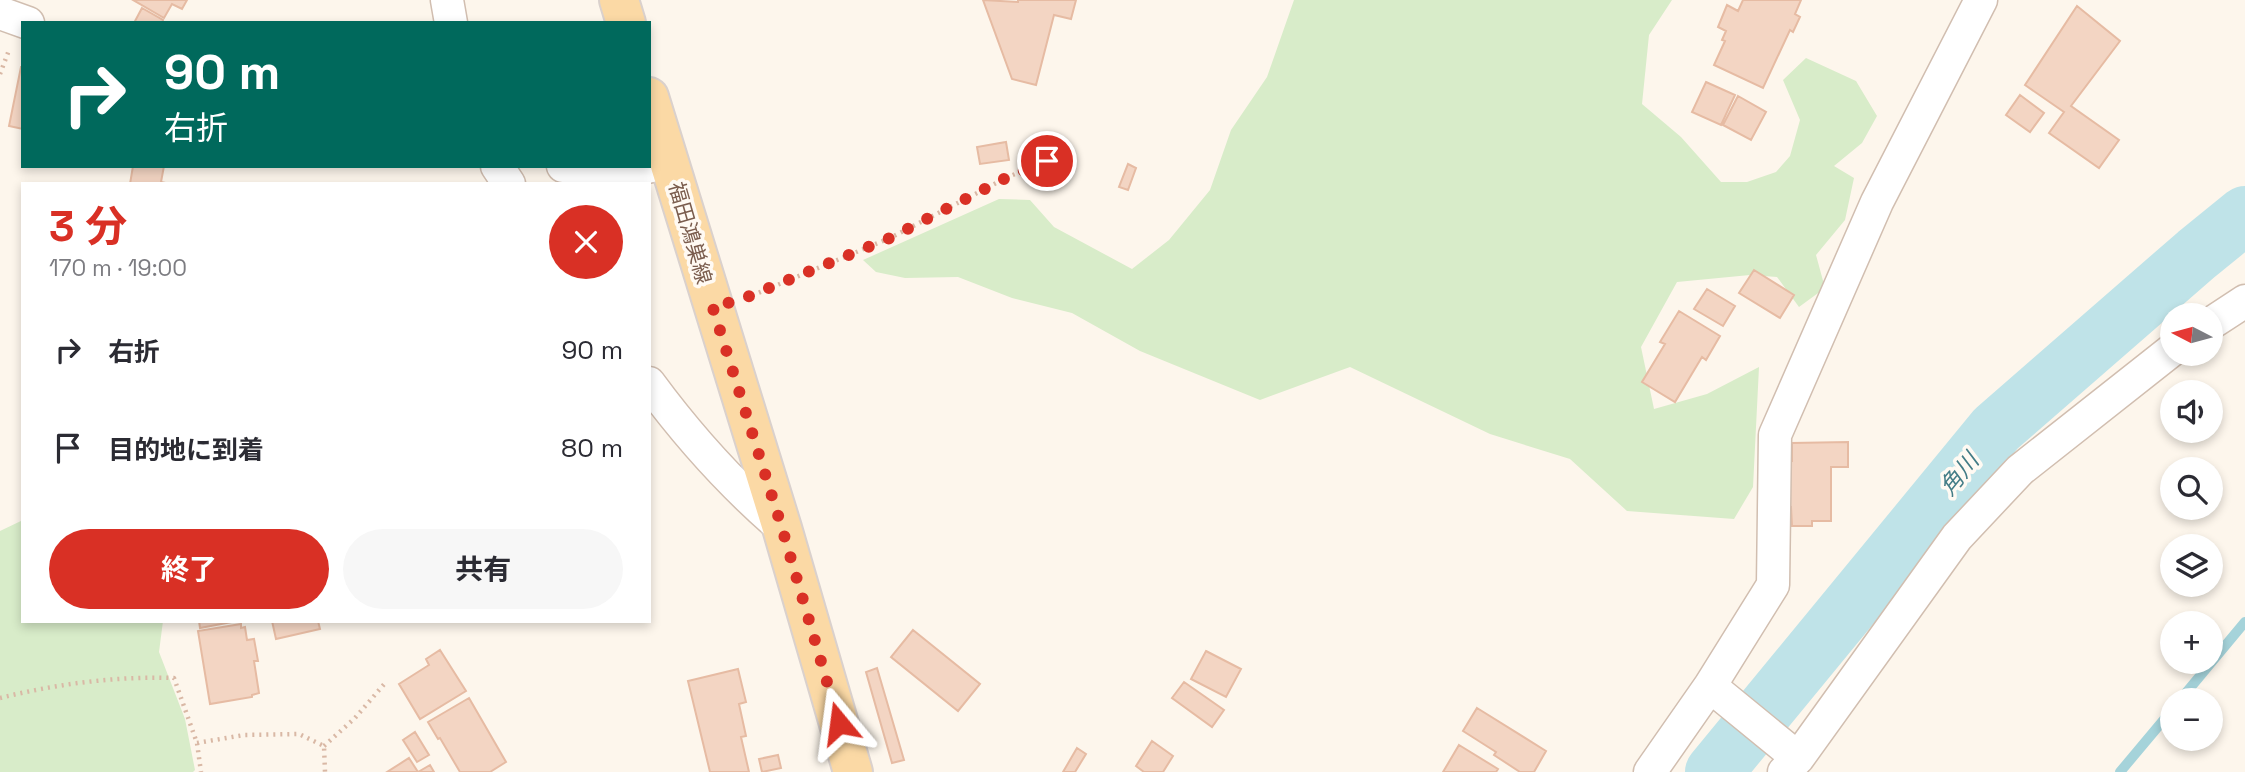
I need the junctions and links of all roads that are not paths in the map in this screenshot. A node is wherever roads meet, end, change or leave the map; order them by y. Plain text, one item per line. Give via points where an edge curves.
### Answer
1 (447, 0) edge
2 (619, 0) edge
3 (1981, 0) edge
4 (0, 13) edge
5 (22, 21) edge
6 (451, 21) edge
7 (625, 21) edge
8 (651, 104) edge
9 (669, 162) junction
10 (651, 166) edge
11 (614, 168) edge
12 (643, 168) edge
13 (2245, 301) edge
14 (2223, 315) edge
15 (2160, 359) edge
16 (651, 386) edge
17 (782, 528) junction
18 (1710, 687) junction
19 (1791, 765) edge
20 (853, 772) edge
21 (1650, 772) edge

1 - 6 street
2 - 7 main road
3 - 18 street via 1877,202 1775,435 1773,585
4 - 5 street
8 - 9 main road, 福田鴻巣線
9 - 10 street
9 - 17 main road, 福田鴻巣線
11 - 12 street
13 - 14 street
15 - 19 street via 2020,470 1957,537
16 - 17 street via 743,494
17 - 20 main road, 福田鴻巣線
18 - 19 street
18 - 21 street

